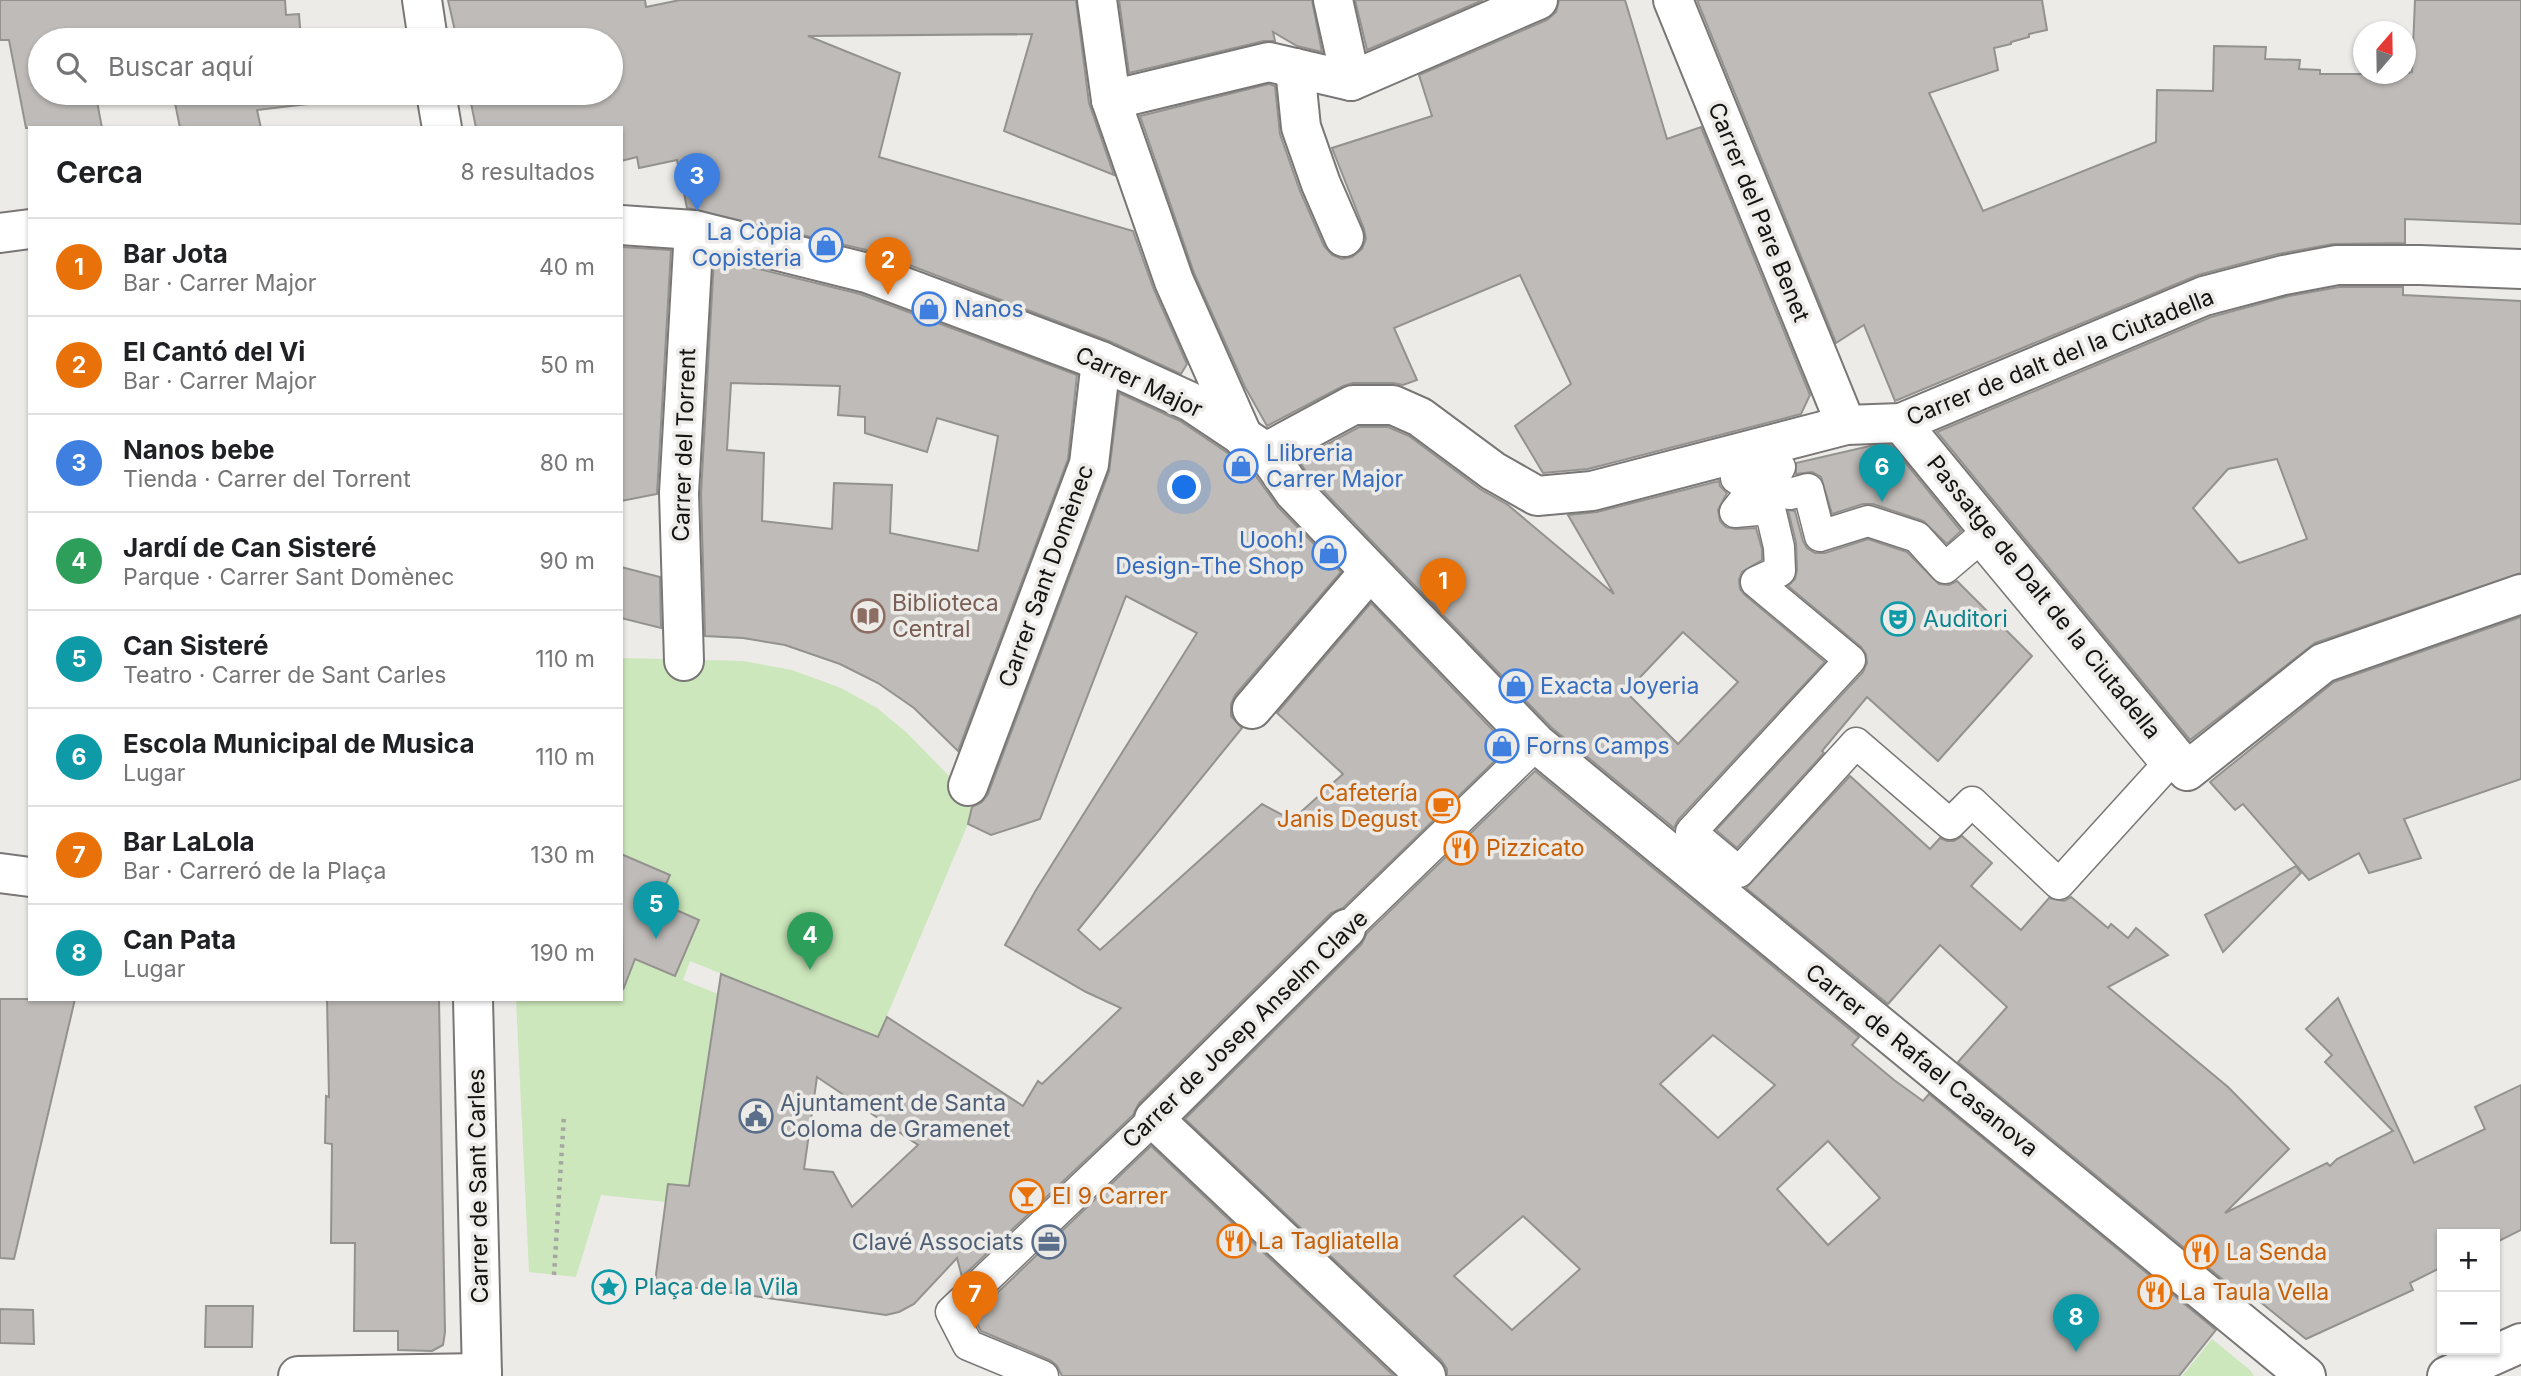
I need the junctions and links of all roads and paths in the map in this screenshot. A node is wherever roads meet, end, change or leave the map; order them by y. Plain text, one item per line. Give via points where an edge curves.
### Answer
1 (422, 0) edge
2 (1097, 0) edge
3 (1333, 0) edge
4 (1538, 0) edge
5 (1672, 0) edge
6 (426, 28) edge
7 (1295, 68) junction
8 (1350, 81) junction
9 (1111, 100) junction
10 (438, 105) edge
11 (442, 126) edge
12 (623, 225) edge
13 (28, 229) edge
14 (694, 230) junction
15 (0, 233) edge
16 (1344, 237) dead end
17 (2521, 269) edge
18 (1101, 361) junction
19 (1901, 423) junction
20 (1846, 425) junction
21 (1255, 446) junction
22 (1370, 571) junction
23 (2521, 594) edge
24 (684, 661) dead end
25 (1252, 709) dead end
26 (1537, 744) junction
27 (968, 786) dead end
28 (1691, 832) joint
29 (0, 873) edge
30 (28, 877) edge
31 (1346, 929) joint
32 (473, 1001) edge
33 (564, 1115) dead end
34 (1154, 1119) junction
35 (554, 1275) dead end
36 (2521, 1343) edge
37 (482, 1375) edge
38 (298, 1376) edge
39 (1043, 1376) edge
40 (1426, 1376) edge
41 (2306, 1376) edge
42 (2447, 1376) edge

1 - 6 street
2 - 9 street
3 - 8 street
4 - 8 street
5 - 20 street, Carrer del Pare Benet
7 - 8 street
7 - 9 street via 1269,62
7 - 16 street via 1301,127
9 - 21 street via 1174,281
10 - 11 street
12 - 14 street, Carrer Major
13 - 15 street
14 - 18 street, Carrer Major via 867,273
14 - 24 street, Carrer del Torrent via 679,493
17 - 19 street, Carrer de dalt del la Ciutadella via 2337,265 2284,275 2204,296
18 - 21 street, Carrer Major via 1191,402
18 - 27 street, Carrer Sant Domènec via 1089,464
19 - 20 street, Carrer de dalt del la Ciutadella
19 - 23 street, Passatge de Dalt de la Ciutadella via 2187,771 2323,663
20 - 21 street, Carrer de dalt del la Ciutadella via 1592,491 1537,496 1493,471 1420,417 1393,405 1353,405
21 - 22 street, Carrer Major
22 - 25 street
22 - 26 street, Carrer Major
26 - 31 street, Carrer de Josep Anselm Clave
26 - 41 street, Carrer de Rafael Casanova
28 - 28 street via 1850,660 1756,582 1780,571 1779,547 1770,509 1735,512 1750,493 1736,478 1780,467 1774,486 1790,494 1808,489 1820,536 1868,521 1917,537 1945,568 1979,539 2166,765 2059,884 1972,802 1950,824 1856,743 1740,872
29 - 30 street
31 - 34 street, Carrer de Josep Anselm Clave
32 - 37 street, Carrer de Sant Carles
33 - 35 path
34 - 39 street, Carrer de Josep Anselm Clave via 951,1312 968,1345
34 - 40 street
36 - 42 street
37 - 38 street

